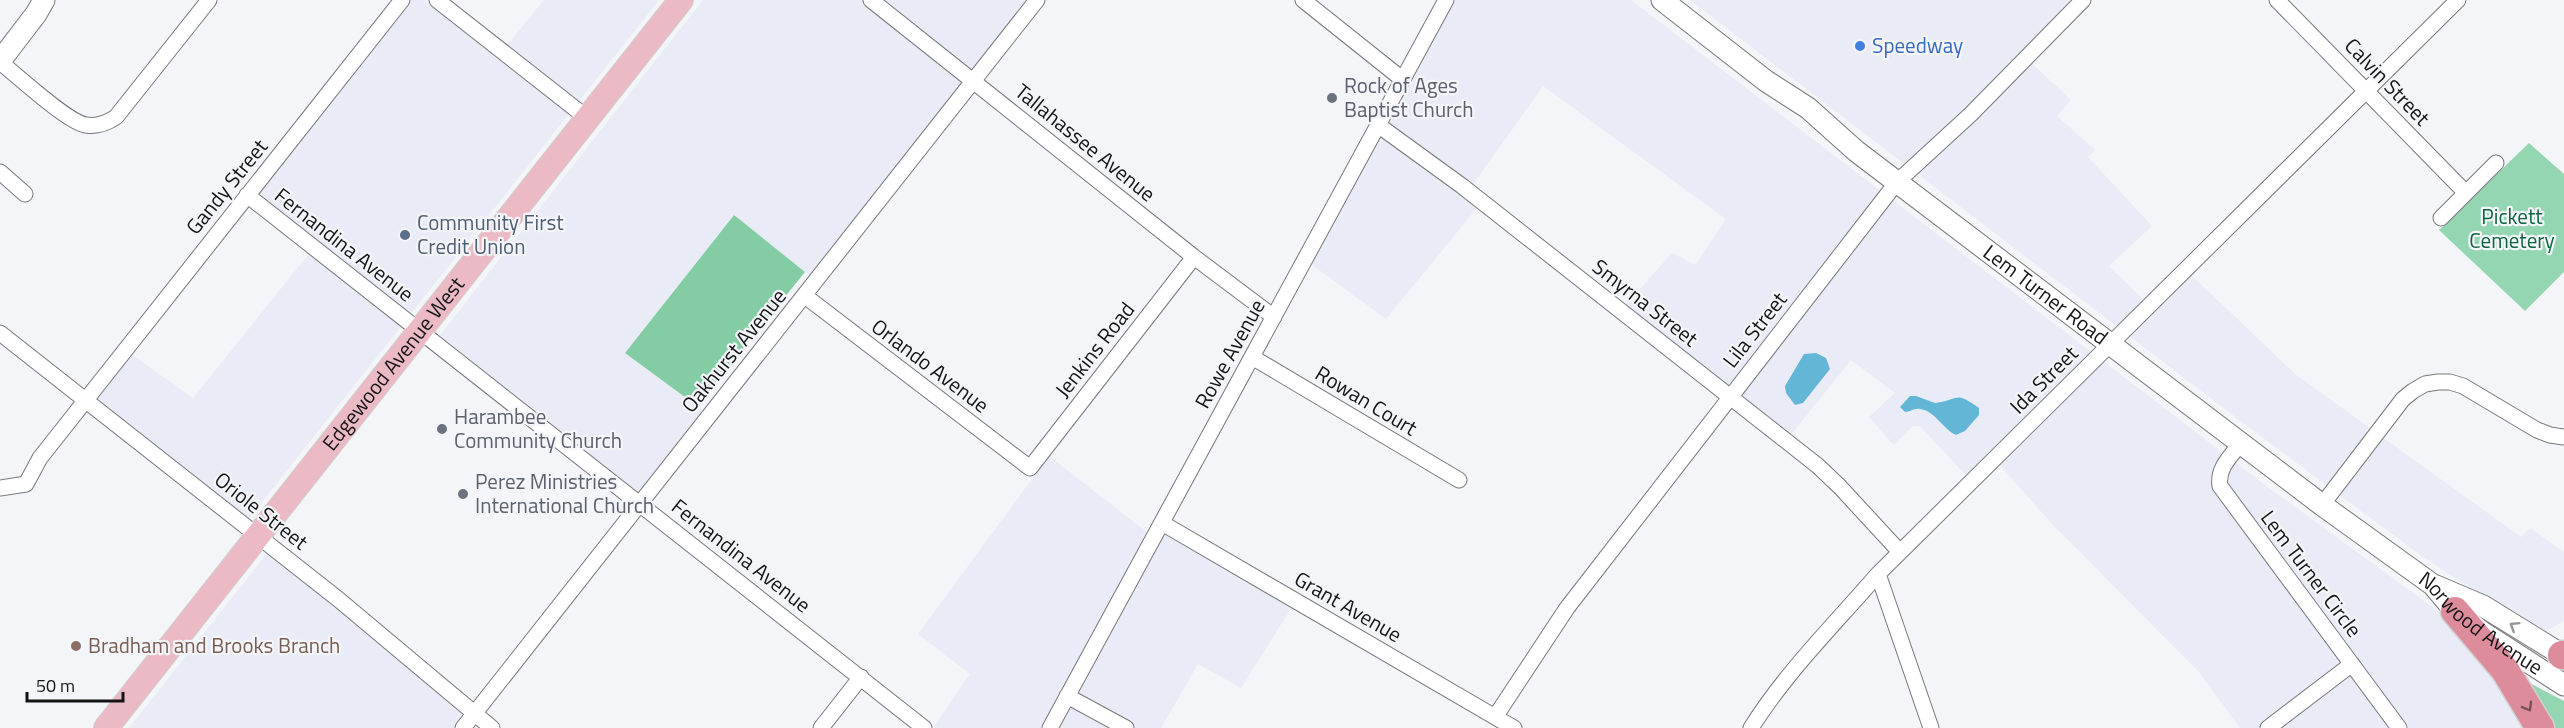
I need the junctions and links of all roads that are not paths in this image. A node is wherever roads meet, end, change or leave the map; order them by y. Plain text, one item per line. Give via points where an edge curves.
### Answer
1 (44, 0) edge
2 (208, 0) edge
3 (402, 0) edge
4 (437, 0) edge
5 (681, 0) edge
6 (871, 0) edge
7 (1037, 0) edge
8 (1303, 0) edge
9 (1446, 0) edge
10 (1662, 0) edge
11 (2083, 0) edge
12 (2277, 0) edge
13 (2458, 0) edge
14 (0, 62) edge
15 (1402, 79) junction
16 (974, 81) junction
17 (2366, 91) junction
18 (586, 118) junction
19 (1378, 125) junction
20 (2496, 163) dead end
21 (0, 172) edge
22 (1897, 182) junction
23 (2466, 193) junction
24 (25, 194) dead end
25 (247, 195) junction
26 (2440, 218) dead end
27 (1194, 257) junction
28 (805, 296) junction
29 (1274, 317) junction
30 (420, 331) junction
31 (0, 333) edge
32 (2110, 343) junction
33 (1252, 357) junction
34 (1730, 397) junction
35 (85, 401) junction
36 (2564, 437) edge
37 (2241, 443) junction
38 (1030, 468) joint
39 (1459, 480) dead end
40 (0, 488) edge
41 (640, 505) junction
42 (2322, 506) junction
43 (1162, 522) junction
44 (258, 535) junction
45 (1900, 552) junction
46 (1878, 574) junction
47 (2433, 585) junction
48 (2455, 610) junction
49 (2563, 655) edge
50 (2352, 664) junction
51 (861, 677) junction
52 (2564, 685) edge
53 (1067, 696) junction
54 (474, 714) junction
55 (1495, 717) junction
56 (106, 728) edge
57 (464, 728) edge
58 (492, 728) edge
59 (821, 728) edge
60 (924, 728) edge
61 (1050, 728) edge
62 (1126, 728) edge
63 (1514, 728) edge
64 (1751, 728) edge
65 (1931, 728) edge
66 (2268, 728) edge
67 (2399, 728) edge
68 (2540, 728) edge

1 - 14 main road
2 - 14 street via 116,117 96,126 75,122
3 - 25 street, Gandy Street
4 - 18 street
5 - 18 main road, Edgewood Avenue West
6 - 16 street, Tallahassee Avenue
7 - 16 street, Oakhurst Avenue
8 - 15 street
9 - 15 street, Rowe Avenue
10 - 22 main road, Lem Turner Road via 1766,81 1808,108
11 - 22 street, Lila Street via 1971,114
12 - 17 street, Calvin Street
13 - 17 street, Ida Street
15 - 19 street, Rowe Avenue
16 - 27 street, Tallahassee Avenue
16 - 28 street, Oakhurst Avenue
17 - 23 street, Calvin Street
17 - 32 street, Ida Street
18 - 30 main road, Edgewood Avenue West
19 - 29 street, Rowe Avenue
19 - 34 street, Smyrna Street via 1462,186
20 - 23 street
21 - 24 street
22 - 32 main road, Lem Turner Road
22 - 34 street, Lila Street
23 - 26 street
25 - 30 street, Fernandina Avenue
25 - 35 street, Gandy Street
27 - 29 street, Tallahassee Avenue
27 - 38 street, Jenkins Road
28 - 38 street, Orlando Avenue
28 - 41 street, Oakhurst Avenue
29 - 33 street, Rowe Avenue
30 - 41 street, Fernandina Avenue
30 - 44 main road, Edgewood Avenue West
31 - 35 street, Oriole Street
32 - 37 main road, Lem Turner Road
32 - 45 street, Ida Street
33 - 39 street, Rowan Court
33 - 43 street, Rowe Avenue
34 - 45 street, Smyrna Street via 1818,466
34 - 55 street, Lila Street via 1567,608
35 - 40 street, Gandy Street via 40,458 26,484
35 - 44 street, Oriole Street
36 - 42 street via 2537,430 2463,386 2450,382 2425,384 2403,399
37 - 42 main road, Lem Turner Road
37 - 50 street, Lem Turner Circle via 2221,468 2220,486
41 - 51 street, Fernandina Avenue
41 - 54 street, Oakhurst Avenue
42 - 47 main road, Lem Turner Road
43 - 53 street, Rowe Avenue
43 - 55 street, Grant Avenue
44 - 54 street, Oriole Street
44 - 56 main road, Edgewood Avenue West
45 - 46 street, Ida Street
46 - 64 street, Ida Street
46 - 65 street
47 - 48 main road, Norwood Avenue
49 -> 47 main road, Norwood Avenue via 2483,606
48 - 52 main road, Norwood Avenue
48 -> 68 highway via 2505,670
50 - 66 street
50 - 67 street, Lem Turner Circle
51 - 59 street
51 - 60 street, Fernandina Avenue
53 - 61 street, Rowe Avenue
53 - 62 street
54 - 57 street, Oakhurst Avenue
54 - 58 street, Oriole Street
55 - 63 street, Grant Avenue

